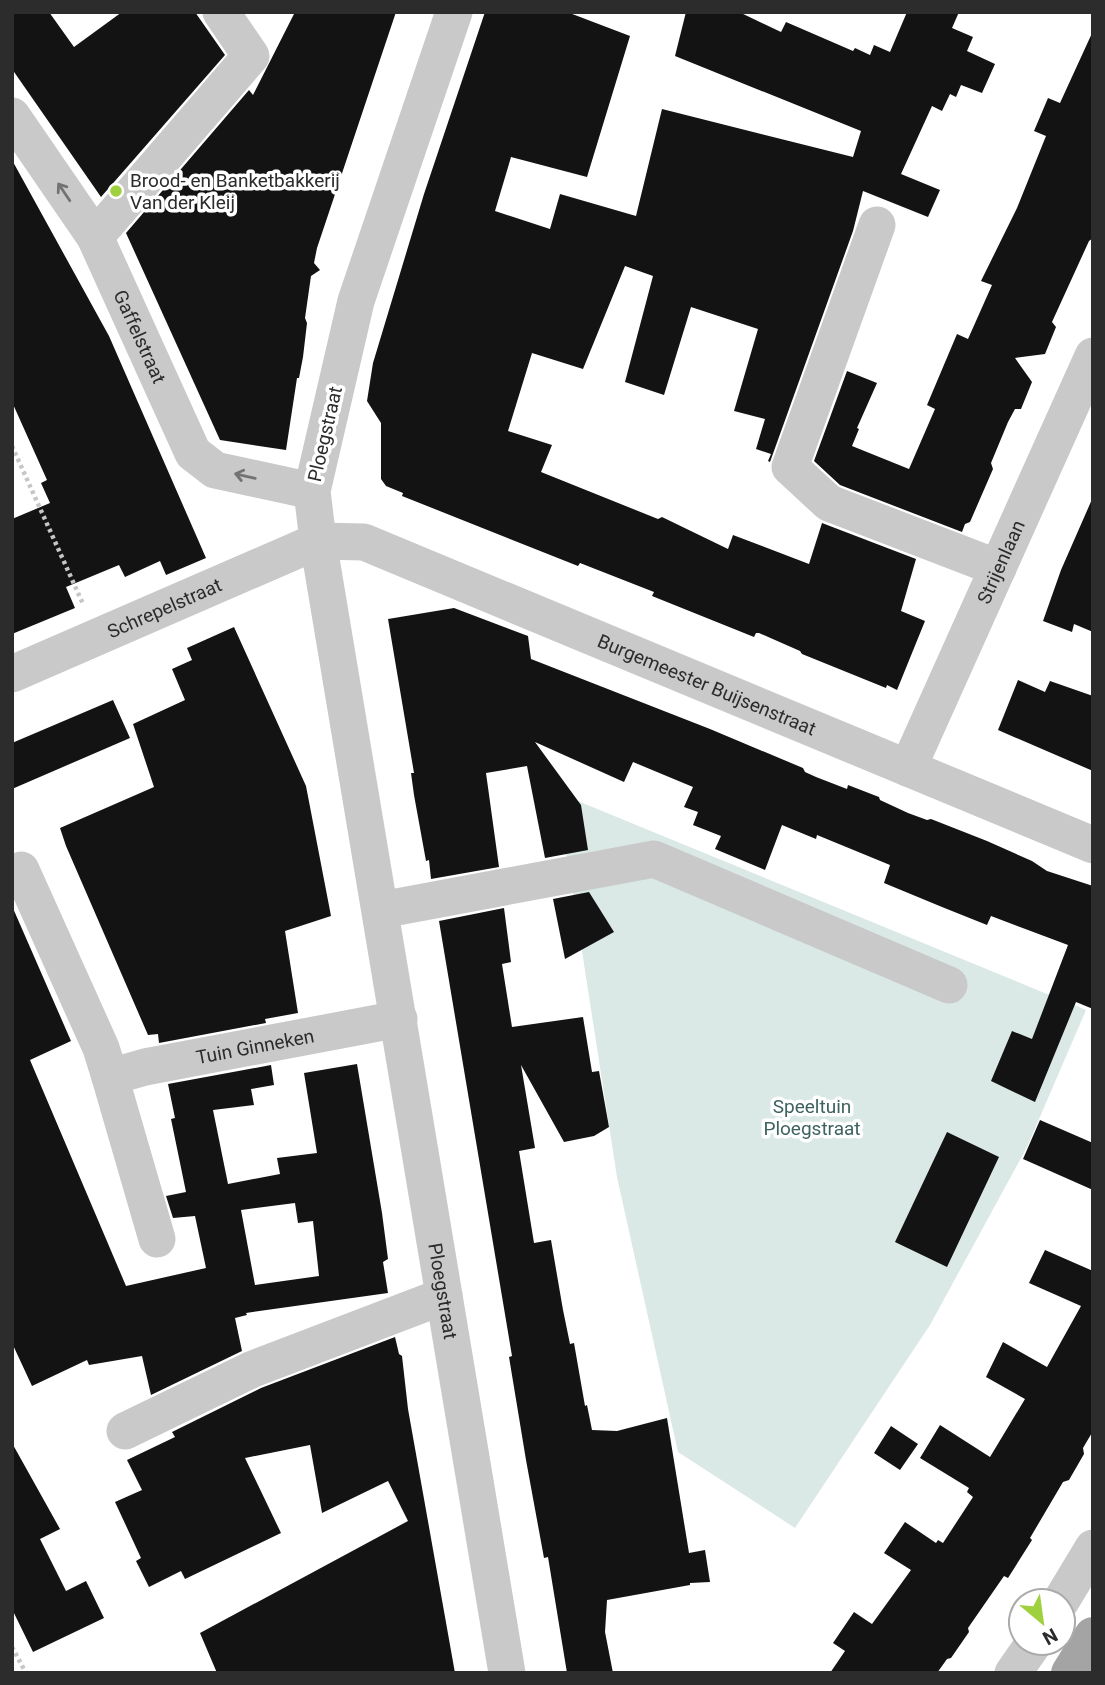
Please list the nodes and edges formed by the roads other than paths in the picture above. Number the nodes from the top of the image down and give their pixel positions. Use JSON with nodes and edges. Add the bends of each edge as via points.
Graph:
{"nodes":[{"id":1,"x":221,"y":12,"type":"edge"},
{"id":2,"x":454,"y":12,"type":"edge"},
{"id":3,"x":12,"y":116,"type":"edge"},
{"id":4,"x":877,"y":225,"type":"dead end"},
{"id":5,"x":95,"y":237,"type":"junction"},
{"id":6,"x":1093,"y":356,"type":"edge"},
{"id":7,"x":312,"y":491,"type":"junction"},
{"id":8,"x":318,"y":541,"type":"junction"},
{"id":9,"x":998,"y":568,"type":"junction"},
{"id":10,"x":12,"y":674,"type":"edge"},
{"id":11,"x":908,"y":768,"type":"junction"},
{"id":12,"x":1093,"y":845,"type":"edge"},
{"id":13,"x":21,"y":870,"type":"dead end"},
{"id":14,"x":381,"y":910,"type":"junction"},
{"id":15,"x":949,"y":985,"type":"dead end"},
{"id":16,"x":399,"y":1019,"type":"junction"},
{"id":17,"x":110,"y":1077,"type":"junction"},
{"id":18,"x":157,"y":1239,"type":"dead end"},
{"id":19,"x":444,"y":1296,"type":"junction"},
{"id":20,"x":124,"y":1431,"type":"dead end"},
{"id":21,"x":1093,"y":1548,"type":"edge"},
{"id":22,"x":1069,"y":1587,"type":"edge"},
{"id":23,"x":1093,"y":1636,"type":"edge"},
{"id":24,"x":1024,"y":1657,"type":"edge"},
{"id":25,"x":508,"y":1673,"type":"edge"},
{"id":26,"x":1013,"y":1673,"type":"edge"},
{"id":27,"x":1070,"y":1673,"type":"edge"}],
"edges":[{"from":1,"to":5,"type":"street","via":[[251,56]]},
{"from":2,"to":7,"type":"street","name":"Ploegstraat","via":[[356,301]]},
{"from":5,"to":3,"type":"street","name":"Gaffelstraat","one_way":true},
{"from":4,"to":9,"type":"street","via":[[790,467],[830,503]]},
{"from":7,"to":5,"type":"street","name":"Gaffelstraat","one_way":true,"via":[[215,470],[193,453]]},
{"from":6,"to":9,"type":"street","name":"Strijenlaan"},
{"from":7,"to":8,"type":"street","name":"Ploegstraat"},
{"from":8,"to":10,"type":"street","name":"Schrepelstraat"},
{"from":8,"to":11,"type":"street","name":"Burgemeester Buijsenstraat","via":[[364,542]]},
{"from":8,"to":14,"type":"street","name":"Ploegstraat"},
{"from":9,"to":11,"type":"street","name":"Strijenlaan"},
{"from":11,"to":12,"type":"street","name":"Burgemeester Buijsenstraat"},
{"from":13,"to":17,"type":"street"},
{"from":14,"to":15,"type":"street","via":[[654,859]]},
{"from":14,"to":16,"type":"street","name":"Ploegstraat"},
{"from":16,"to":17,"type":"street","name":"Tuin Ginneken"},
{"from":16,"to":19,"type":"street","name":"Ploegstraat"},
{"from":17,"to":18,"type":"street"},
{"from":19,"to":20,"type":"street","via":[[253,1369]]},
{"from":19,"to":25,"type":"street","name":"Ploegstraat"},
{"from":21,"to":22,"type":"street"},
{"from":23,"to":27,"type":"main road"},
{"from":24,"to":26,"type":"street"}]}
